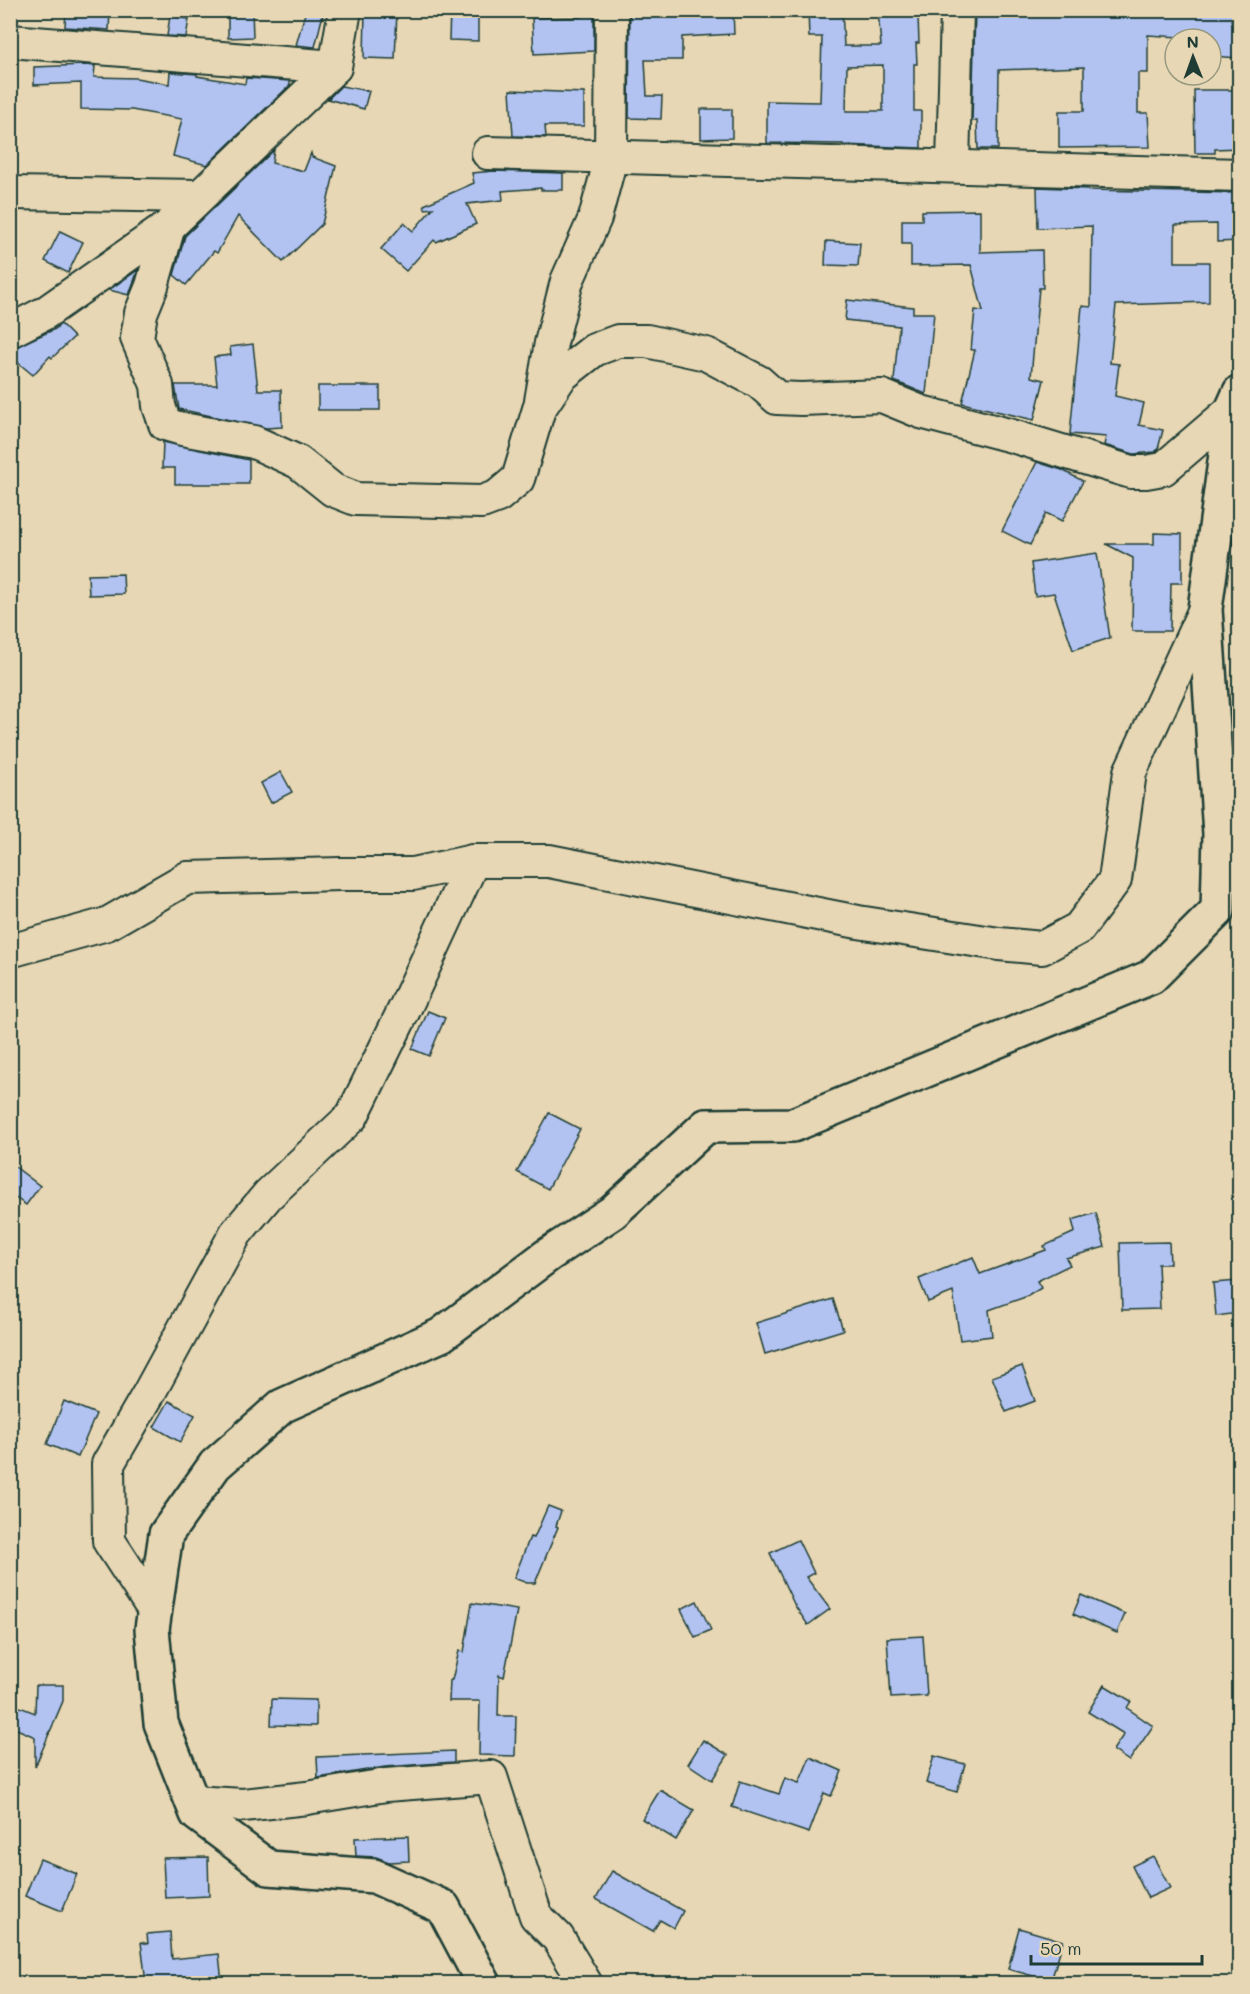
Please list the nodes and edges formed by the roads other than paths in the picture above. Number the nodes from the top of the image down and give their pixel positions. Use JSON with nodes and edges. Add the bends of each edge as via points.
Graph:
{"nodes":[{"id":1,"x":345,"y":10,"type":"edge"},
{"id":2,"x":612,"y":10,"type":"edge"},
{"id":3,"x":957,"y":10,"type":"edge"},
{"id":4,"x":10,"y":41,"type":"edge"},
{"id":5,"x":335,"y":67,"type":"junction"},
{"id":6,"x":488,"y":153,"type":"dead end"},
{"id":7,"x":611,"y":158,"type":"junction"},
{"id":8,"x":952,"y":165,"type":"junction"},
{"id":9,"x":1239,"y":175,"type":"edge"},
{"id":10,"x":10,"y":193,"type":"edge"},
{"id":11,"x":199,"y":196,"type":"junction"},
{"id":12,"x":169,"y":226,"type":"junction"},
{"id":13,"x":10,"y":331,"type":"edge"},
{"id":14,"x":1236,"y":401,"type":"edge"},
{"id":15,"x":539,"y":409,"type":"junction"},
{"id":16,"x":1226,"y":453,"type":"junction"},
{"id":17,"x":1239,"y":490,"type":"edge"},
{"id":18,"x":1205,"y":609,"type":"junction"},
{"id":19,"x":473,"y":861,"type":"junction"},
{"id":20,"x":10,"y":951,"type":"edge"},
{"id":21,"x":154,"y":1610,"type":"junction"},
{"id":22,"x":192,"y":1802,"type":"junction"},
{"id":23,"x":484,"y":1983,"type":"edge"},
{"id":24,"x":586,"y":1983,"type":"edge"}],
"edges":[{"from":1,"to":5,"type":"street"},
{"from":2,"to":7,"type":"street"},
{"from":3,"to":8,"type":"street"},
{"from":4,"to":5,"type":"street"},
{"from":5,"to":11,"type":"street"},
{"from":6,"to":7,"type":"street"},
{"from":7,"to":8,"type":"street"},
{"from":7,"to":15,"type":"street","via":[[595,219],[567,281]]},
{"from":8,"to":9,"type":"street"},
{"from":10,"to":11,"type":"street"},
{"from":11,"to":12,"type":"street"},
{"from":12,"to":13,"type":"street","via":[[45,313]]},
{"from":12,"to":15,"type":"street","via":[[141,313],[137,338],[157,385],[165,424],[254,442],[298,462],[333,490],[356,499],[482,502],[498,496],[518,479]]},
{"from":14,"to":15,"type":"street","via":[[1163,469],[1146,472],[1131,472],[921,412],[882,396],[777,398],[759,382],[706,354],[647,341],[618,341],[594,350],[561,376]]},
{"from":14,"to":16,"type":"main road"},
{"from":16,"to":17,"type":"street"},
{"from":16,"to":18,"type":"main road"},
{"from":18,"to":19,"type":"street","via":[[1130,772],[1115,880],[1079,928],[1042,948],[858,922],[549,861]]},
{"from":18,"to":21,"type":"main road","via":[[1220,834],[1218,910],[1151,977],[793,1125],[706,1126],[613,1212],[441,1335],[282,1406],[215,1465],[166,1534]]},
{"from":19,"to":20,"type":"street","via":[[413,874],[187,878],[107,924]]},
{"from":19,"to":21,"type":"street","via":[[352,1116],[268,1195],[236,1233],[108,1464],[109,1541]]},
{"from":21,"to":22,"type":"main road","via":[[152,1629],[161,1723]]},
{"from":22,"to":23,"type":"main road","via":[[197,1814],[269,1868],[374,1876],[443,1906]]},
{"from":22,"to":24,"type":"street","via":[[243,1804],[386,1785],[491,1777],[536,1916],[558,1938]]}]}
